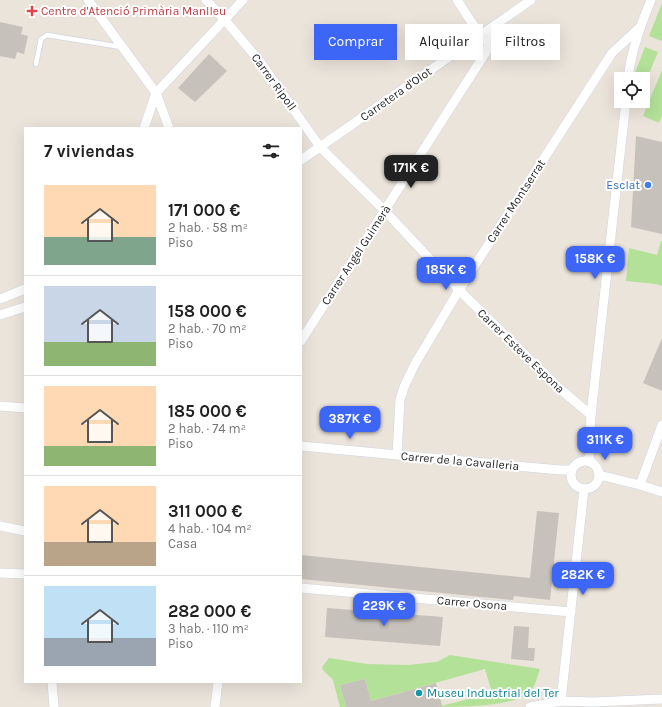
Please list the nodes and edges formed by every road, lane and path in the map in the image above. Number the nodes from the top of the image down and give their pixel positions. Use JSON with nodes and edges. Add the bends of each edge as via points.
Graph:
{"nodes":[{"id":1,"x":88,"y":0,"type":"edge"},
{"id":2,"x":206,"y":0,"type":"edge"},
{"id":3,"x":243,"y":0,"type":"edge"},
{"id":4,"x":457,"y":0,"type":"edge"},
{"id":5,"x":530,"y":0,"type":"edge"},
{"id":6,"x":651,"y":0,"type":"edge"},
{"id":7,"x":224,"y":20,"type":"junction"},
{"id":8,"x":473,"y":24,"type":"edge"},
{"id":9,"x":496,"y":24,"type":"edge"},
{"id":10,"x":639,"y":28,"type":"junction"},
{"id":11,"x":491,"y":37,"type":"edge"},
{"id":12,"x":483,"y":44,"type":"edge"},
{"id":13,"x":122,"y":47,"type":"junction"},
{"id":14,"x":486,"y":52,"type":"junction"},
{"id":15,"x":444,"y":60,"type":"edge"},
{"id":16,"x":36,"y":64,"type":"dead end"},
{"id":17,"x":629,"y":72,"type":"edge"},
{"id":18,"x":156,"y":92,"type":"junction"},
{"id":19,"x":625,"y":108,"type":"edge"},
{"id":20,"x":144,"y":127,"type":"edge"},
{"id":21,"x":170,"y":127,"type":"edge"},
{"id":22,"x":320,"y":147,"type":"junction"},
{"id":23,"x":302,"y":159,"type":"edge"},
{"id":24,"x":384,"y":210,"type":"junction"},
{"id":25,"x":24,"y":289,"type":"edge"},
{"id":26,"x":459,"y":290,"type":"junction"},
{"id":27,"x":0,"y":299,"type":"edge"},
{"id":28,"x":24,"y":306,"type":"edge"},
{"id":29,"x":0,"y":314,"type":"edge"},
{"id":30,"x":302,"y":339,"type":"edge"},
{"id":31,"x":0,"y":406,"type":"edge"},
{"id":32,"x":24,"y":408,"type":"edge"},
{"id":33,"x":591,"y":415,"type":"junction"},
{"id":34,"x":662,"y":426,"type":"edge"},
{"id":35,"x":302,"y":446,"type":"edge"},
{"id":36,"x":397,"y":455,"type":"junction"},
{"id":37,"x":589,"y":461,"type":"junction"},
{"id":38,"x":571,"y":470,"type":"junction"},
{"id":39,"x":599,"y":475,"type":"junction"},
{"id":40,"x":640,"y":485,"type":"junction"},
{"id":41,"x":584,"y":489,"type":"junction"},
{"id":42,"x":662,"y":492,"type":"edge"},
{"id":43,"x":0,"y":526,"type":"edge"},
{"id":44,"x":24,"y":531,"type":"edge"},
{"id":45,"x":0,"y":573,"type":"edge"},
{"id":46,"x":24,"y":574,"type":"edge"},
{"id":47,"x":302,"y":588,"type":"edge"},
{"id":48,"x":571,"y":612,"type":"junction"},
{"id":49,"x":52,"y":683,"type":"edge"},
{"id":50,"x":218,"y":683,"type":"edge"},
{"id":51,"x":662,"y":699,"type":"edge"},
{"id":52,"x":561,"y":701,"type":"junction"},
{"id":53,"x":54,"y":707,"type":"edge"},
{"id":54,"x":215,"y":707,"type":"edge"},
{"id":55,"x":530,"y":707,"type":"edge"}],
"edges":[{"from":1,"to":13,"type":"street"},
{"from":2,"to":7,"type":"street","name":"Carrer Ripoll"},
{"from":3,"to":7,"type":"street"},
{"from":4,"to":8,"type":"street"},
{"from":5,"to":9,"type":"street","name":"Carretera d'Olot"},
{"from":6,"to":10,"type":"street"},
{"from":7,"to":18,"type":"street"},
{"from":7,"to":22,"type":"street","name":"Carrer Ripoll","via":[[261,63]]},
{"from":10,"to":17,"type":"street"},
{"from":10,"to":26,"type":"street","name":"Carrer Montserrat","via":[[612,53]]},
{"from":11,"to":14,"type":"street","name":"Carrer Angel Guimerà"},
{"from":12,"to":14,"type":"street"},
{"from":13,"to":16,"type":"lane","via":[[47,35],[40,39]]},
{"from":13,"to":18,"type":"street"},
{"from":14,"to":24,"type":"street","name":"Carrer Angel Guimerà"},
{"from":15,"to":22,"type":"street","name":"Carretera d'Olot"},
{"from":18,"to":20,"type":"street"},
{"from":18,"to":21,"type":"street"},
{"from":19,"to":33,"type":"street"},
{"from":22,"to":23,"type":"street","name":"Carretera d'Olot"},
{"from":22,"to":24,"type":"street","name":"Carrer Esteve Espona"},
{"from":24,"to":26,"type":"street","name":"Carrer Esteve Espona"},
{"from":24,"to":30,"type":"street","name":"Carrer Angel Guimerà"},
{"from":25,"to":27,"type":"street"},
{"from":26,"to":33,"type":"street","name":"Carrer Esteve Espona","via":[[560,389]]},
{"from":26,"to":36,"type":"street","name":"Carrer Montserrat","via":[[404,387],[400,400]]},
{"from":28,"to":29,"type":"street"},
{"from":31,"to":32,"type":"street"},
{"from":33,"to":37,"type":"street"},
{"from":34,"to":40,"type":"street"},
{"from":35,"to":36,"type":"street","name":"Carrer de la Cavalleria"},
{"from":36,"to":38,"type":"street","name":"Carrer de la Cavalleria"},
{"from":37,"to":38,"type":"street","via":[[580,461]]},
{"from":37,"to":39,"type":"street","via":[[598,468]]},
{"from":38,"to":41,"type":"street","via":[[573,483]]},
{"from":39,"to":40,"type":"street"},
{"from":39,"to":41,"type":"street","via":[[593,487]]},
{"from":40,"to":42,"type":"street"},
{"from":41,"to":48,"type":"street"},
{"from":43,"to":44,"type":"street"},
{"from":45,"to":46,"type":"street"},
{"from":47,"to":48,"type":"street","name":"Carrer Osona"},
{"from":48,"to":52,"type":"street"},
{"from":49,"to":53,"type":"street"},
{"from":50,"to":54,"type":"street"},
{"from":51,"to":52,"type":"street"},
{"from":52,"to":55,"type":"street"}]}
